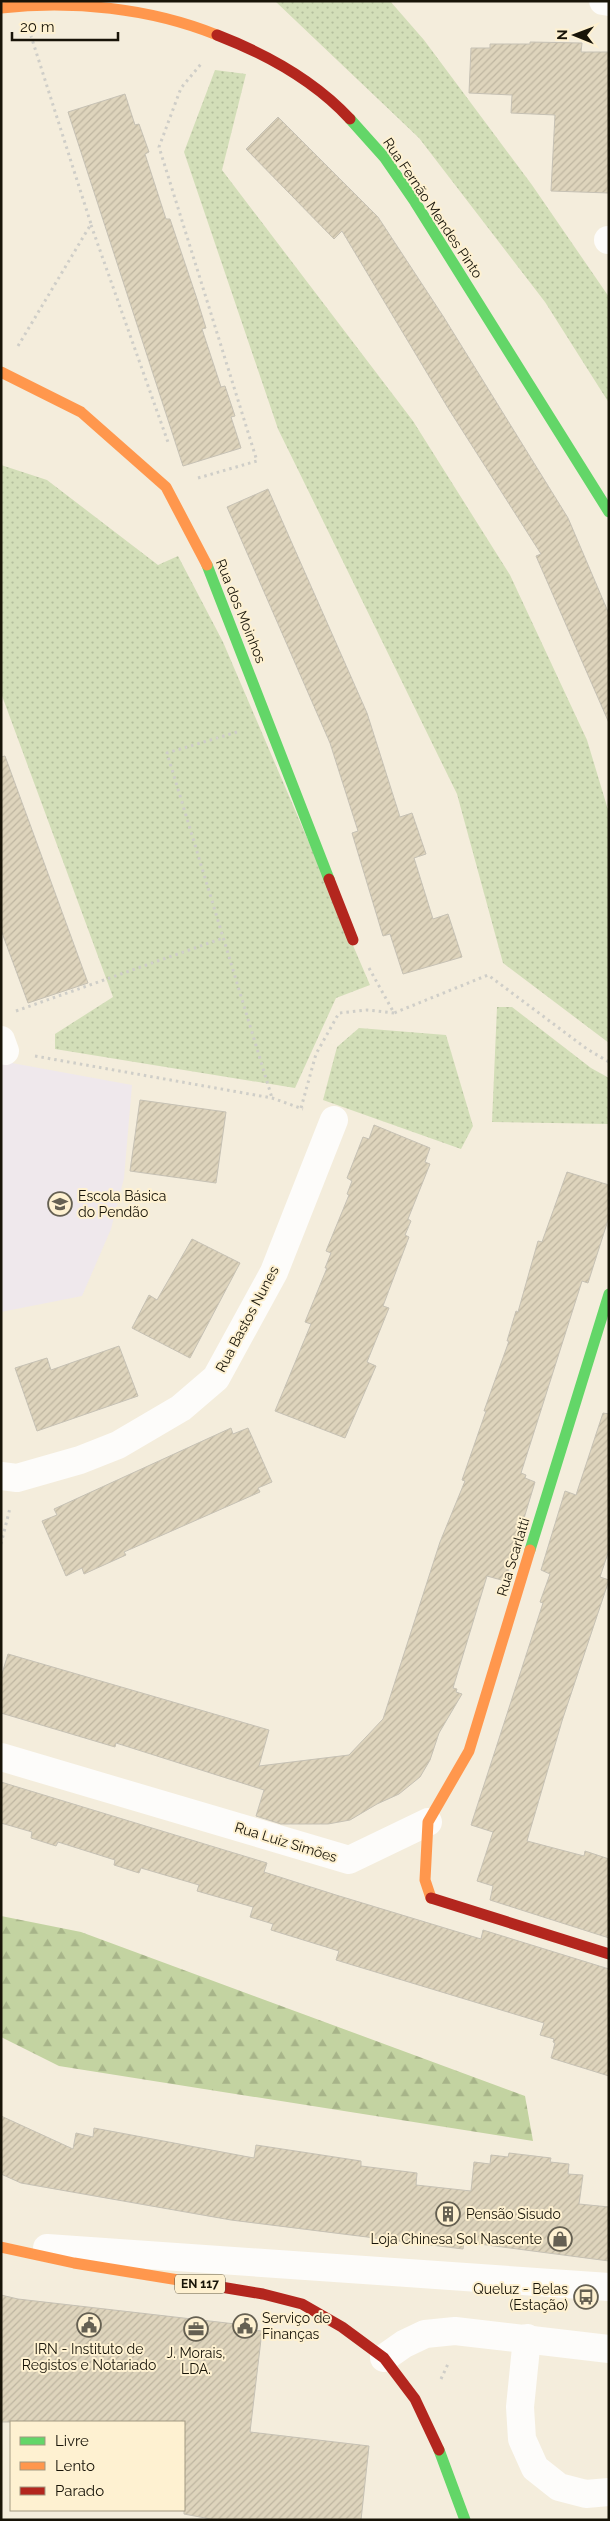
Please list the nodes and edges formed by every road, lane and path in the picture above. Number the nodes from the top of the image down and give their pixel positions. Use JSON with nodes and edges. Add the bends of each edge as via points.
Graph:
{"nodes":[{"id":1,"x":603,"y":1,"type":"edge"},
{"id":2,"x":609,"y":2,"type":"edge"},
{"id":3,"x":117,"y":4,"type":"edge"},
{"id":4,"x":22,"y":5,"type":"junction"},
{"id":5,"x":1,"y":8,"type":"edge"},
{"id":6,"x":224,"y":36,"type":"junction"},
{"id":7,"x":91,"y":224,"type":"junction"},
{"id":8,"x":2,"y":372,"type":"edge"},
{"id":9,"x":169,"y":446,"type":"dead end"},
{"id":10,"x":166,"y":487,"type":"junction"},
{"id":11,"x":609,"y":512,"type":"edge"},
{"id":12,"x":268,"y":722,"type":"junction"},
{"id":13,"x":223,"y":938,"type":"junction"},
{"id":14,"x":353,"y":940,"type":"joint"},
{"id":15,"x":394,"y":1012,"type":"junction"},
{"id":16,"x":10,"y":1013,"type":"dead end"},
{"id":17,"x":2,"y":1047,"type":"edge"},
{"id":18,"x":609,"y":1062,"type":"edge"},
{"id":19,"x":301,"y":1108,"type":"dead end"},
{"id":20,"x":334,"y":1120,"type":"dead end"},
{"id":21,"x":609,"y":1294,"type":"edge"},
{"id":22,"x":1,"y":1476,"type":"edge"},
{"id":23,"x":1,"y":1757,"type":"edge"},
{"id":24,"x":428,"y":1822,"type":"junction"},
{"id":25,"x":609,"y":1954,"type":"edge"},
{"id":26,"x":1,"y":2246,"type":"edge"},
{"id":27,"x":609,"y":2287,"type":"edge"},
{"id":28,"x":527,"y":2338,"type":"junction"},
{"id":29,"x":609,"y":2349,"type":"edge"},
{"id":30,"x":384,"y":2358,"type":"junction"},
{"id":31,"x":609,"y":2492,"type":"edge"},
{"id":32,"x":465,"y":2520,"type":"edge"}],
"edges":[{"from":1,"to":2,"type":"street"},
{"from":3,"to":4,"type":"street","name":"Rua Fernão Mendes Pinto"},
{"from":3,"to":6,"type":"street","name":"Rua Fernão Mendes Pinto"},
{"from":4,"to":5,"type":"street","name":"Rua Fernão Mendes Pinto"},
{"from":4,"to":7,"type":"path"},
{"from":6,"to":10,"type":"path","via":[[180,88],[159,148],[258,461]]},
{"from":6,"to":11,"type":"street","name":"Rua Fernão Mendes Pinto","via":[[298,74],[348,116],[372,142]]},
{"from":7,"to":8,"type":"path"},
{"from":7,"to":9,"type":"path"},
{"from":8,"to":10,"type":"street","name":"Rua dos Moinhos","via":[[82,412]]},
{"from":10,"to":12,"type":"street","name":"Rua dos Moinhos","via":[[209,569]]},
{"from":12,"to":13,"type":"path","via":[[167,753]]},
{"from":12,"to":14,"type":"street","name":"Rua dos Moinhos"},
{"from":13,"to":16,"type":"path"},
{"from":13,"to":17,"type":"path","via":[[272,1098]]},
{"from":14,"to":15,"type":"path"},
{"from":15,"to":18,"type":"path","via":[[488,975]]},
{"from":15,"to":19,"type":"path","via":[[339,1013],[316,1054]]},
{"from":20,"to":22,"type":"street","name":"Rua Bastos Nunes","via":[[274,1272],[216,1378],[181,1408],[118,1445],[17,1478]]},
{"from":21,"to":24,"type":"street","name":"Rua Scarlatti","via":[[469,1752]]},
{"from":23,"to":24,"type":"street","name":"Rua Luiz Simões","via":[[349,1860]]},
{"from":24,"to":25,"type":"street","via":[[426,1880],[429,1897]]},
{"from":26,"to":27,"type":"street"},
{"from":26,"to":30,"type":"street","number":"EN 117","via":[[74,2263],[263,2294],[302,2304],[342,2327]]},
{"from":28,"to":29,"type":"street"},
{"from":28,"to":30,"type":"street","via":[[455,2331],[425,2334]]},
{"from":28,"to":31,"type":"street","via":[[520,2407],[522,2439],[534,2468],[560,2488],[586,2494]]},
{"from":30,"to":32,"type":"street","number":"EN 117","via":[[415,2399],[436,2442]]}]}
